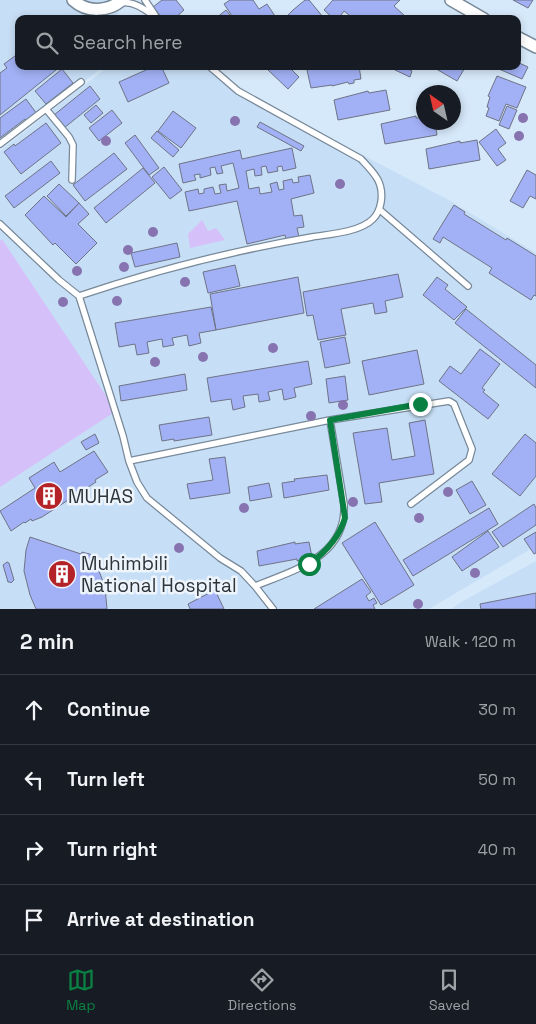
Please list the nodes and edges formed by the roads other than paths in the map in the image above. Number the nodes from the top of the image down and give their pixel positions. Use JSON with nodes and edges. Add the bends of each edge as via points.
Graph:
{"nodes":[{"id":1,"x":73,"y":0,"type":"edge"},
{"id":2,"x":122,"y":0,"type":"edge"},
{"id":3,"x":145,"y":0,"type":"edge"},
{"id":4,"x":451,"y":0,"type":"edge"},
{"id":5,"x":110,"y":8,"type":"junction"},
{"id":6,"x":153,"y":15,"type":"edge"},
{"id":7,"x":155,"y":15,"type":"edge"},
{"id":8,"x":477,"y":15,"type":"edge"},
{"id":9,"x":521,"y":39,"type":"edge"},
{"id":10,"x":536,"y":47,"type":"edge"},
{"id":11,"x":214,"y":70,"type":"edge"},
{"id":12,"x":81,"y":82,"type":"dead end"},
{"id":13,"x":46,"y":109,"type":"junction"},
{"id":14,"x":0,"y":144,"type":"edge"},
{"id":15,"x":72,"y":180,"type":"dead end"},
{"id":16,"x":380,"y":210,"type":"junction"},
{"id":17,"x":0,"y":224,"type":"edge"},
{"id":18,"x":468,"y":286,"type":"dead end"},
{"id":19,"x":79,"y":296,"type":"junction"},
{"id":20,"x":330,"y":420,"type":"junction"},
{"id":21,"x":128,"y":461,"type":"junction"},
{"id":22,"x":411,"y":504,"type":"dead end"},
{"id":23,"x":255,"y":586,"type":"junction"},
{"id":24,"x":273,"y":609,"type":"edge"}],
"edges":[{"from":1,"to":5,"type":"street","via":[[87,8]]},
{"from":2,"to":5,"type":"street"},
{"from":3,"to":7,"type":"lane"},
{"from":4,"to":8,"type":"street"},
{"from":5,"to":6,"type":"lane","via":[[125,2],[134,3]]},
{"from":9,"to":10,"type":"street"},
{"from":11,"to":16,"type":"lane","via":[[238,91],[361,160],[377,177],[382,191]]},
{"from":12,"to":13,"type":"lane"},
{"from":13,"to":14,"type":"lane"},
{"from":13,"to":15,"type":"lane","via":[[74,145]]},
{"from":16,"to":18,"type":"lane"},
{"from":16,"to":19,"type":"lane","via":[[373,220],[352,230],[251,248],[138,276]]},
{"from":17,"to":19,"type":"lane"},
{"from":19,"to":21,"type":"lane"},
{"from":20,"to":21,"type":"lane"},
{"from":20,"to":22,"type":"lane","via":[[420,404],[449,401],[454,404],[472,449],[469,460]]},
{"from":20,"to":23,"type":"lane","via":[[344,504],[342,530],[334,542],[309,564]]},
{"from":21,"to":23,"type":"lane","via":[[147,498],[220,558],[241,571]]},
{"from":23,"to":24,"type":"lane"}]}
